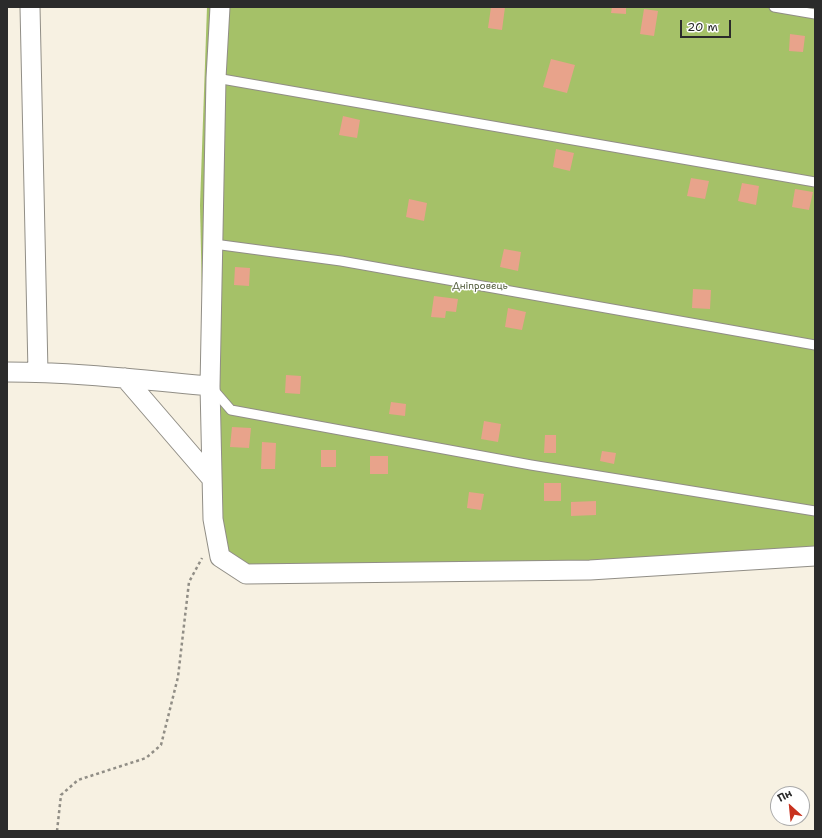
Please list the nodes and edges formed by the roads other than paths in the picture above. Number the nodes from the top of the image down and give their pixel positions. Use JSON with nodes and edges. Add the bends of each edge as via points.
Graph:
{"nodes":[{"id":1,"x":30,"y":7,"type":"edge"},
{"id":2,"x":220,"y":7,"type":"edge"},
{"id":3,"x":774,"y":7,"type":"edge"},
{"id":4,"x":815,"y":14,"type":"edge"},
{"id":5,"x":216,"y":78,"type":"junction"},
{"id":6,"x":815,"y":182,"type":"edge"},
{"id":7,"x":214,"y":244,"type":"junction"},
{"id":8,"x":815,"y":346,"type":"edge"},
{"id":9,"x":7,"y":372,"type":"edge"},
{"id":10,"x":38,"y":372,"type":"junction"},
{"id":11,"x":125,"y":378,"type":"junction"},
{"id":12,"x":210,"y":386,"type":"junction"},
{"id":13,"x":212,"y":479,"type":"junction"},
{"id":14,"x":815,"y":511,"type":"edge"},
{"id":15,"x":815,"y":556,"type":"edge"}],
"edges":[{"from":1,"to":10,"type":"street"},
{"from":2,"to":5,"type":"street"},
{"from":3,"to":4,"type":"lane"},
{"from":5,"to":6,"type":"lane"},
{"from":5,"to":7,"type":"street"},
{"from":7,"to":8,"type":"lane","via":[[341,261]]},
{"from":7,"to":12,"type":"street"},
{"from":9,"to":10,"type":"street"},
{"from":10,"to":11,"type":"street"},
{"from":11,"to":12,"type":"street"},
{"from":11,"to":13,"type":"street"},
{"from":12,"to":13,"type":"street"},
{"from":12,"to":14,"type":"lane","via":[[231,410],[531,465]]},
{"from":13,"to":15,"type":"street","via":[[213,519],[220,557],[246,574],[590,570]]}]}
